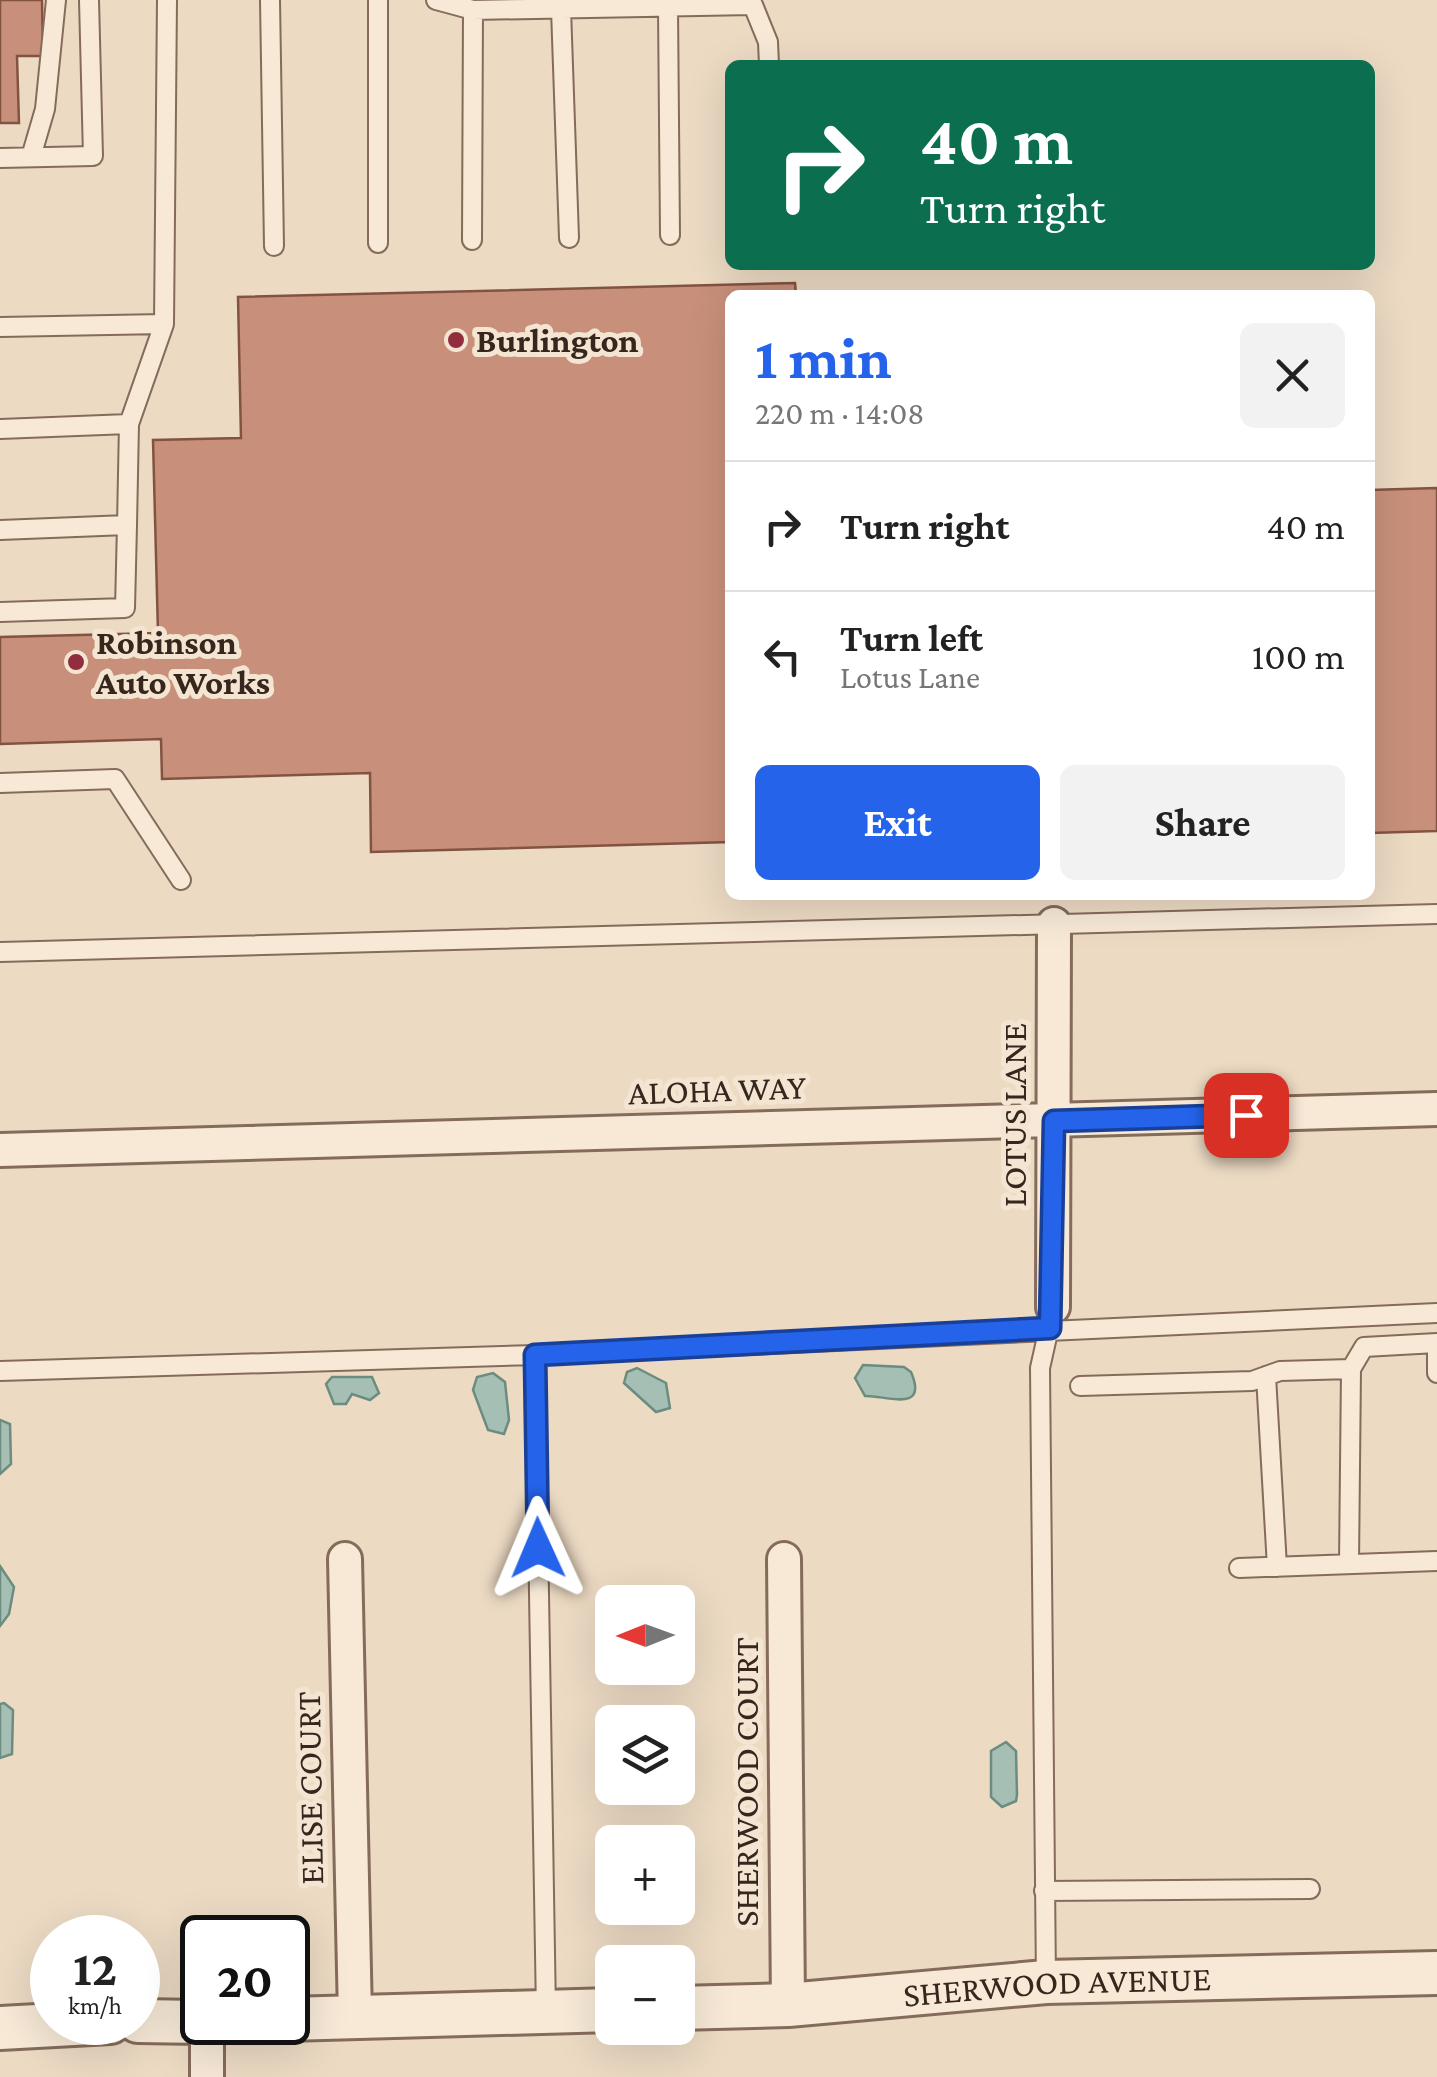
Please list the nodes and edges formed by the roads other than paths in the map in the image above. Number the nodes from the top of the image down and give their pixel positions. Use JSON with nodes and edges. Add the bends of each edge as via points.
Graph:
{"nodes":[{"id":1,"x":56,"y":0,"type":"edge"},
{"id":2,"x":88,"y":0,"type":"edge"},
{"id":3,"x":168,"y":0,"type":"edge"},
{"id":4,"x":270,"y":0,"type":"edge"},
{"id":5,"x":378,"y":0,"type":"edge"},
{"id":6,"x":436,"y":0,"type":"edge"},
{"id":7,"x":668,"y":8,"type":"junction"},
{"id":8,"x":562,"y":9,"type":"junction"},
{"id":9,"x":472,"y":10,"type":"junction"},
{"id":10,"x":769,"y":60,"type":"edge"},
{"id":11,"x":31,"y":157,"type":"junction"},
{"id":12,"x":0,"y":158,"type":"edge"},
{"id":13,"x":670,"y":235,"type":"dead end"},
{"id":14,"x":569,"y":238,"type":"dead end"},
{"id":15,"x":472,"y":240,"type":"dead end"},
{"id":16,"x":378,"y":243,"type":"dead end"},
{"id":17,"x":274,"y":246,"type":"dead end"},
{"id":18,"x":164,"y":324,"type":"junction"},
{"id":19,"x":0,"y":327,"type":"edge"},
{"id":20,"x":130,"y":424,"type":"junction"},
{"id":21,"x":0,"y":430,"type":"edge"},
{"id":22,"x":127,"y":525,"type":"junction"},
{"id":23,"x":0,"y":530,"type":"edge"},
{"id":24,"x":0,"y":612,"type":"edge"},
{"id":25,"x":0,"y":782,"type":"edge"},
{"id":26,"x":180,"y":880,"type":"dead end"},
{"id":27,"x":1437,"y":914,"type":"edge"},
{"id":28,"x":1054,"y":924,"type":"junction"},
{"id":29,"x":0,"y":952,"type":"edge"},
{"id":30,"x":1437,"y":1109,"type":"edge"},
{"id":31,"x":1054,"y":1121,"type":"junction"},
{"id":32,"x":0,"y":1150,"type":"edge"},
{"id":33,"x":1437,"y":1313,"type":"edge"},
{"id":34,"x":1051,"y":1317,"type":"junction"},
{"id":35,"x":535,"y":1355,"type":"junction"},
{"id":36,"x":1351,"y":1369,"type":"junction"},
{"id":37,"x":0,"y":1371,"type":"edge"},
{"id":38,"x":1437,"y":1372,"type":"edge"},
{"id":39,"x":1266,"y":1376,"type":"junction"},
{"id":40,"x":1080,"y":1386,"type":"dead end"},
{"id":41,"x":346,"y":1559,"type":"dead end"},
{"id":42,"x":784,"y":1559,"type":"dead end"},
{"id":43,"x":1437,"y":1561,"type":"edge"},
{"id":44,"x":1349,"y":1564,"type":"junction"},
{"id":45,"x":1277,"y":1567,"type":"junction"},
{"id":46,"x":1239,"y":1568,"type":"dead end"},
{"id":47,"x":1310,"y":1889,"type":"dead end"},
{"id":48,"x":1044,"y":1891,"type":"junction"},
{"id":49,"x":1437,"y":1973,"type":"edge"},
{"id":50,"x":1046,"y":1982,"type":"junction"},
{"id":51,"x":788,"y":2005,"type":"junction"},
{"id":52,"x":695,"y":2008,"type":"edge"},
{"id":53,"x":595,"y":2011,"type":"edge"},
{"id":54,"x":546,"y":2012,"type":"junction"},
{"id":55,"x":355,"y":2016,"type":"junction"},
{"id":56,"x":310,"y":2018,"type":"edge"},
{"id":57,"x":30,"y":2026,"type":"edge"},
{"id":58,"x":0,"y":2028,"type":"edge"},
{"id":59,"x":205,"y":2045,"type":"edge"},
{"id":60,"x":207,"y":2077,"type":"edge"}],
"edges":[{"from":1,"to":11,"type":"lane","via":[[45,109]]},
{"from":2,"to":11,"type":"lane","via":[[93,156]]},
{"from":3,"to":18,"type":"lane"},
{"from":4,"to":17,"type":"lane"},
{"from":5,"to":16,"type":"lane"},
{"from":6,"to":9,"type":"lane"},
{"from":7,"to":8,"type":"lane"},
{"from":7,"to":10,"type":"lane","via":[[753,4]]},
{"from":7,"to":13,"type":"lane"},
{"from":8,"to":9,"type":"lane"},
{"from":8,"to":14,"type":"lane"},
{"from":9,"to":15,"type":"lane"},
{"from":11,"to":12,"type":"lane"},
{"from":18,"to":19,"type":"lane"},
{"from":18,"to":20,"type":"lane"},
{"from":20,"to":21,"type":"lane"},
{"from":20,"to":22,"type":"lane"},
{"from":22,"to":23,"type":"lane"},
{"from":22,"to":24,"type":"lane","via":[[126,608]]},
{"from":25,"to":26,"type":"lane","via":[[114,779]]},
{"from":27,"to":28,"type":"lane"},
{"from":28,"to":29,"type":"lane"},
{"from":28,"to":31,"type":"street","name":"LOTUS LANE"},
{"from":30,"to":31,"type":"street","name":"ALOHA WAY"},
{"from":31,"to":32,"type":"street","name":"ALOHA WAY"},
{"from":31,"to":34,"type":"street","name":"LOTUS LANE"},
{"from":33,"to":34,"type":"lane"},
{"from":34,"to":35,"type":"lane"},
{"from":34,"to":48,"type":"lane","via":[[1040,1368]]},
{"from":35,"to":37,"type":"lane"},
{"from":35,"to":54,"type":"lane"},
{"from":36,"to":38,"type":"lane","via":[[1364,1347],[1437,1343]]},
{"from":36,"to":39,"type":"lane"},
{"from":36,"to":44,"type":"lane"},
{"from":39,"to":40,"type":"lane"},
{"from":39,"to":45,"type":"lane"},
{"from":41,"to":55,"type":"street","name":"ELISE COURT"},
{"from":42,"to":51,"type":"street","name":"SHERWOOD COURT"},
{"from":43,"to":44,"type":"lane"},
{"from":44,"to":45,"type":"lane"},
{"from":45,"to":46,"type":"lane"},
{"from":47,"to":48,"type":"lane"},
{"from":48,"to":50,"type":"lane"},
{"from":49,"to":50,"type":"street","name":"SHERWOOD AVENUE"},
{"from":50,"to":51,"type":"street","name":"SHERWOOD AVENUE"},
{"from":51,"to":52,"type":"street","name":"SHERWOOD AVENUE"},
{"from":53,"to":54,"type":"street"},
{"from":54,"to":55,"type":"street"},
{"from":55,"to":56,"type":"street"},
{"from":57,"to":58,"type":"street"},
{"from":59,"to":60,"type":"street"}]}
